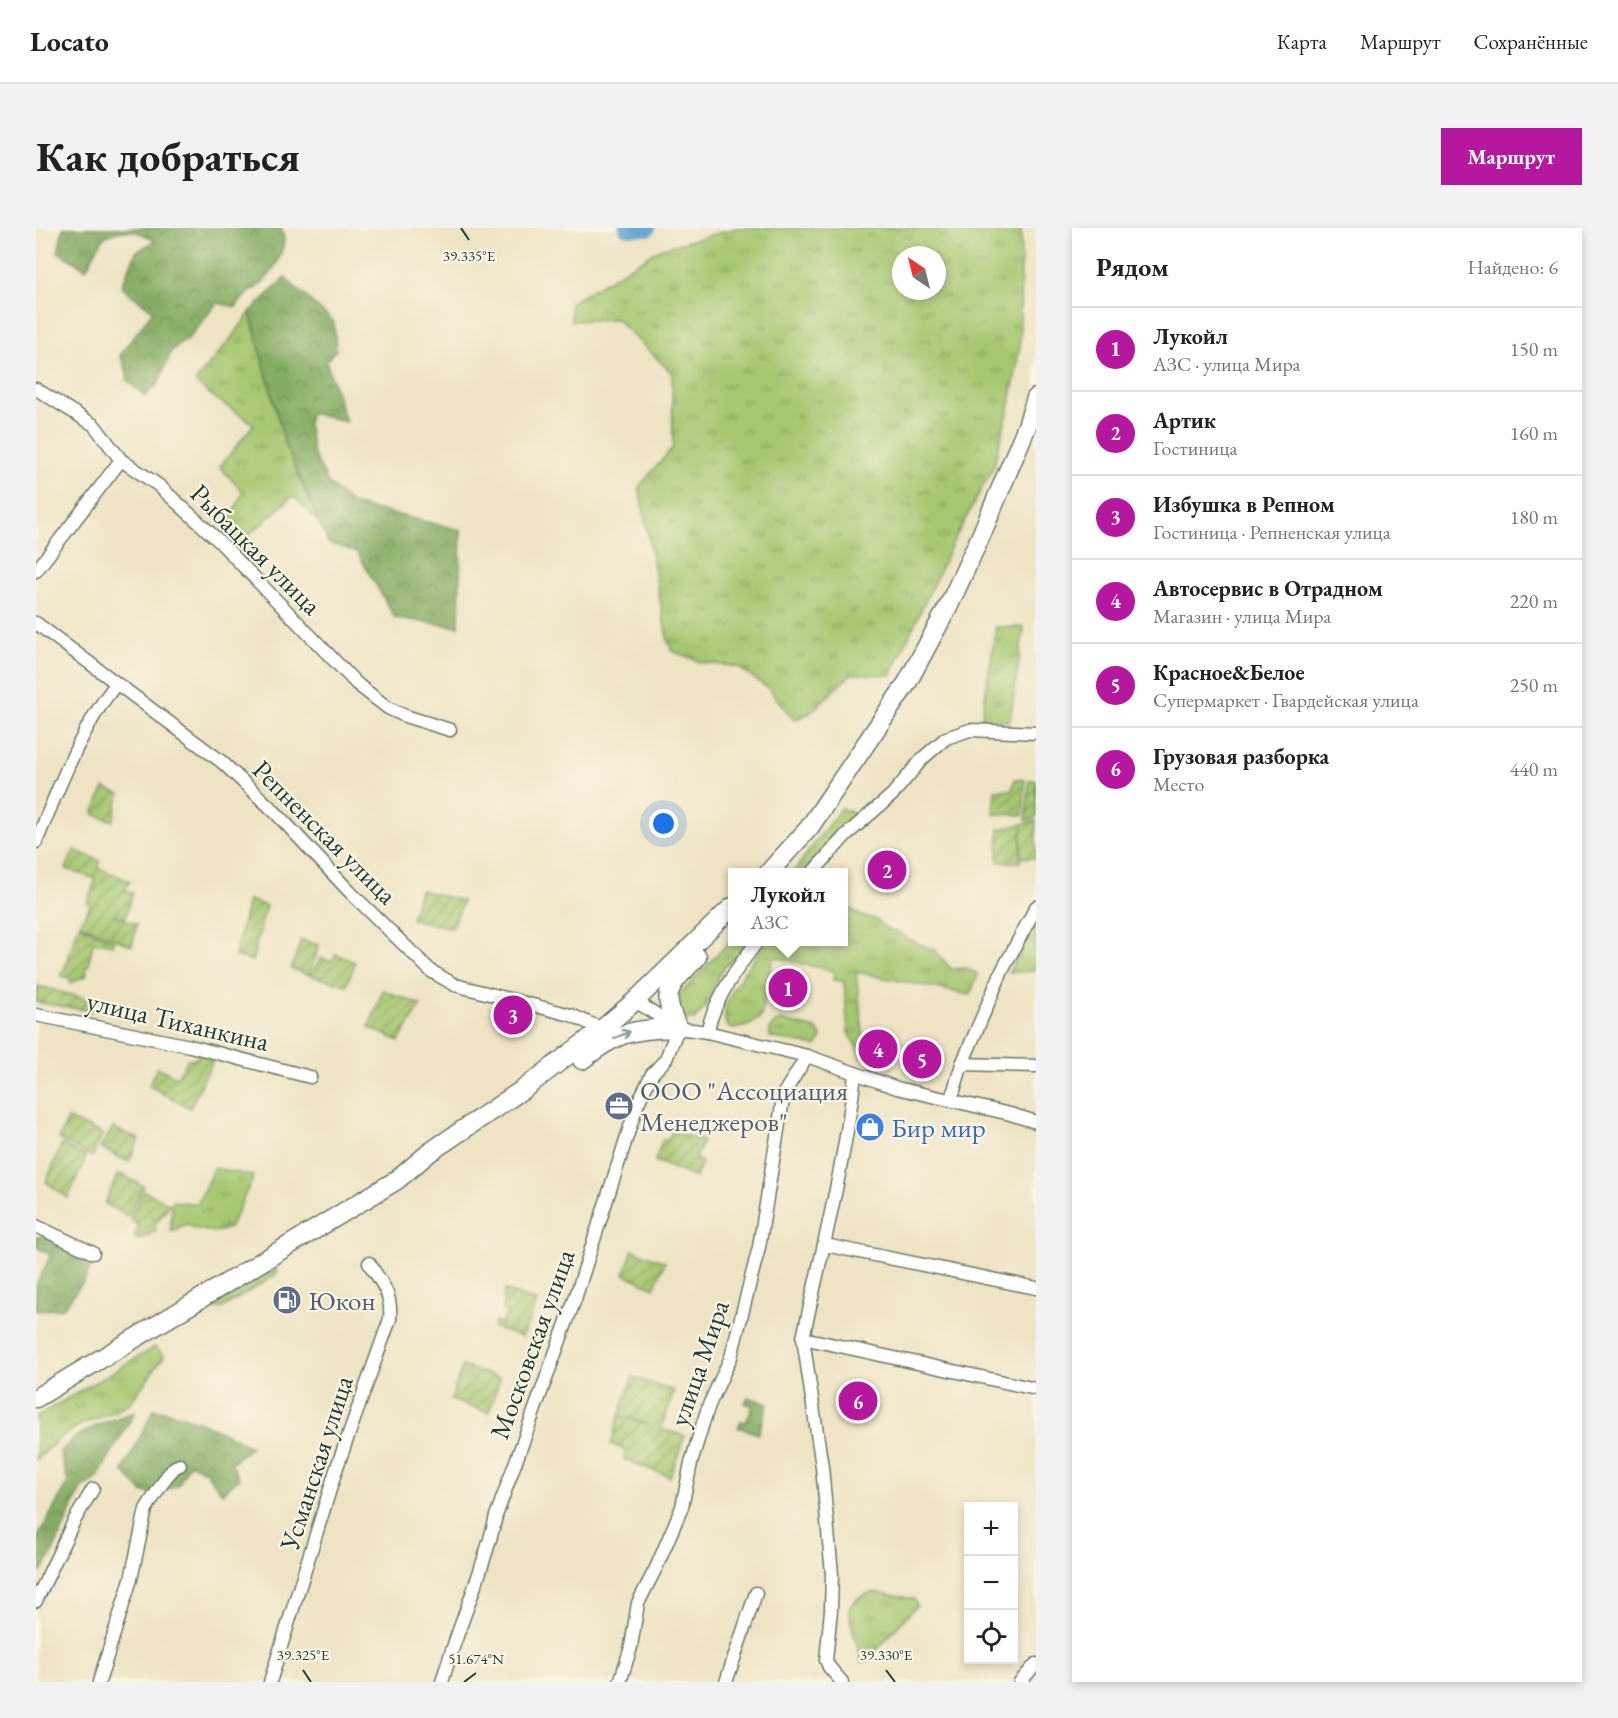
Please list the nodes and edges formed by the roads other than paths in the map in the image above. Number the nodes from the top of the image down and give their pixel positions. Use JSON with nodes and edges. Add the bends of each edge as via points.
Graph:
{"nodes":[{"id":1,"x":36,"y":389,"type":"edge"},
{"id":2,"x":1036,"y":398,"type":"edge"},
{"id":3,"x":121,"y":460,"type":"junction"},
{"id":4,"x":36,"y":571,"type":"edge"},
{"id":5,"x":36,"y":622,"type":"edge"},
{"id":6,"x":116,"y":684,"type":"junction"},
{"id":7,"x":450,"y":730,"type":"dead end"},
{"id":8,"x":1036,"y":733,"type":"edge"},
{"id":9,"x":36,"y":842,"type":"edge"},
{"id":10,"x":773,"y":868,"type":"edge"},
{"id":11,"x":817,"y":868,"type":"edge"},
{"id":12,"x":1036,"y":907,"type":"edge"},
{"id":13,"x":728,"y":911,"type":"edge"},
{"id":14,"x":728,"y":922,"type":"edge"},
{"id":15,"x":754,"y":946,"type":"edge"},
{"id":16,"x":634,"y":1001,"type":"junction"},
{"id":17,"x":36,"y":1015,"type":"edge"},
{"id":18,"x":678,"y":1028,"type":"junction"},
{"id":19,"x":602,"y":1029,"type":"junction"},
{"id":20,"x":707,"y":1032,"type":"junction"},
{"id":21,"x":807,"y":1056,"type":"junction"},
{"id":22,"x":962,"y":1064,"type":"junction"},
{"id":23,"x":1036,"y":1066,"type":"edge"},
{"id":24,"x":855,"y":1074,"type":"junction"},
{"id":25,"x":310,"y":1077,"type":"dead end"},
{"id":26,"x":951,"y":1100,"type":"junction"},
{"id":27,"x":1036,"y":1122,"type":"edge"},
{"id":28,"x":397,"y":1180,"type":"junction"},
{"id":29,"x":36,"y":1226,"type":"edge"},
{"id":30,"x":825,"y":1245,"type":"junction"},
{"id":31,"x":93,"y":1253,"type":"dead end"},
{"id":32,"x":369,"y":1263,"type":"dead end"},
{"id":33,"x":1036,"y":1288,"type":"edge"},
{"id":34,"x":803,"y":1338,"type":"junction"},
{"id":35,"x":1036,"y":1389,"type":"edge"},
{"id":36,"x":36,"y":1398,"type":"edge"},
{"id":37,"x":180,"y":1465,"type":"dead end"},
{"id":38,"x":93,"y":1489,"type":"dead end"},
{"id":39,"x":756,"y":1593,"type":"dead end"},
{"id":40,"x":36,"y":1601,"type":"edge"},
{"id":41,"x":1036,"y":1664,"type":"edge"},
{"id":42,"x":99,"y":1682,"type":"edge"},
{"id":43,"x":270,"y":1682,"type":"edge"},
{"id":44,"x":442,"y":1682,"type":"edge"},
{"id":45,"x":620,"y":1682,"type":"edge"},
{"id":46,"x":726,"y":1682,"type":"edge"},
{"id":47,"x":842,"y":1682,"type":"edge"},
{"id":48,"x":1020,"y":1682,"type":"edge"}],
"edges":[{"from":1,"to":3,"type":"street","name":"Рыбацкая улица","via":[[94,425]]},
{"from":2,"to":10,"type":"highway","via":[[982,533],[907,683],[809,828]]},
{"from":3,"to":4,"type":"street"},
{"from":3,"to":7,"type":"street","name":"Рыбацкая улица","via":[[158,485],[219,541],[357,684],[388,708]]},
{"from":5,"to":6,"type":"street","name":"Репненская улица"},
{"from":6,"to":9,"type":"street","via":[[76,750]]},
{"from":6,"to":19,"type":"street","name":"Репненская улица","via":[[222,762],[431,971],[461,987],[571,1016]]},
{"from":8,"to":11,"type":"street","via":[[970,730],[946,738]]},
{"from":12,"to":22,"type":"street","via":[[1002,971]]},
{"from":13,"to":16,"type":"highway"},
{"from":14,"to":18,"type":"highway","via":[[671,989],[667,1002]]},
{"from":15,"to":20,"type":"street","via":[[725,989]]},
{"from":16,"to":18,"type":"street"},
{"from":16,"to":19,"type":"highway"},
{"from":17,"to":25,"type":"street","name":"улица Тиханкина","via":[[190,1046]]},
{"from":18,"to":20,"type":"street"},
{"from":28,"to":18,"type":"highway","one_way":true,"via":[[420,1172],[466,1144],[620,1035],[633,1030]]},
{"from":18,"to":44,"type":"street","name":"Московская улица","via":[[666,1059],[652,1074],[637,1105],[575,1299],[496,1516],[489,1548]]},
{"from":19,"to":28,"type":"highway"},
{"from":20,"to":21,"type":"street"},
{"from":21,"to":24,"type":"street"},
{"from":21,"to":45,"type":"street","name":"улица Мира","via":[[784,1093],[759,1247],[731,1357],[703,1423],[682,1507],[638,1603]]},
{"from":22,"to":23,"type":"street"},
{"from":22,"to":26,"type":"street"},
{"from":24,"to":26,"type":"street"},
{"from":24,"to":30,"type":"street"},
{"from":26,"to":27,"type":"street"},
{"from":28,"to":36,"type":"highway"},
{"from":29,"to":31,"type":"street"},
{"from":30,"to":33,"type":"street"},
{"from":30,"to":34,"type":"street"},
{"from":32,"to":43,"type":"street","name":"Усманская улица","via":[[391,1303],[390,1319],[340,1457]]},
{"from":34,"to":35,"type":"street"},
{"from":34,"to":47,"type":"street","via":[[822,1467],[832,1574],[826,1660]]},
{"from":37,"to":42,"type":"street","via":[[167,1476],[146,1509],[131,1579]]},
{"from":38,"to":40,"type":"street"},
{"from":39,"to":46,"type":"street"},
{"from":41,"to":48,"type":"street"}]}
